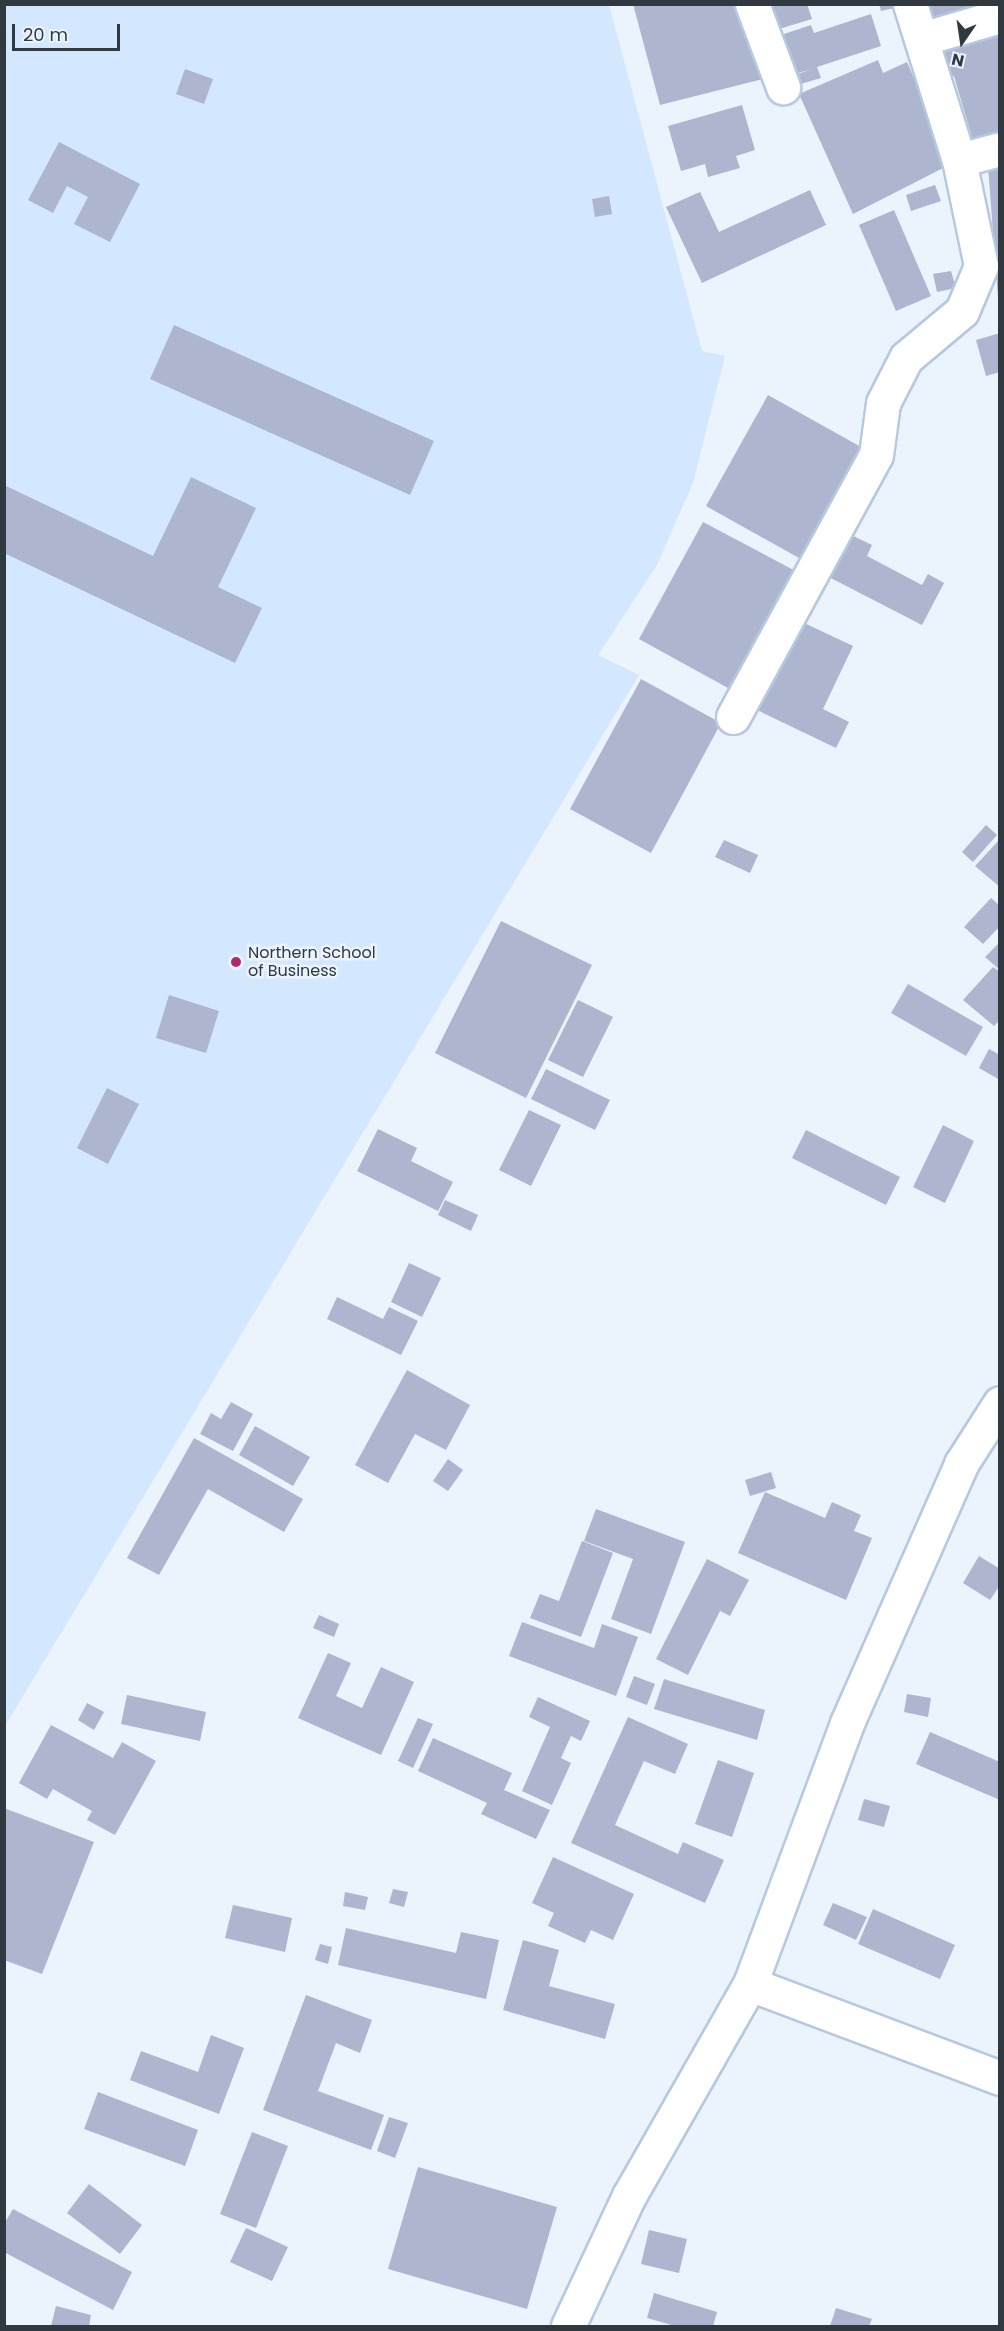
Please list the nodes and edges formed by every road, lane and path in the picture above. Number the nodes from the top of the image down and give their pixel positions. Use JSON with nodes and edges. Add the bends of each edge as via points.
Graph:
{"nodes":[{"id":1,"x":752,"y":4,"type":"edge"},
{"id":2,"x":910,"y":4,"type":"edge"},
{"id":3,"x":999,"y":16,"type":"edge"},
{"id":4,"x":921,"y":39,"type":"junction"},
{"id":5,"x":783,"y":87,"type":"dead end"},
{"id":6,"x":999,"y":149,"type":"edge"},
{"id":7,"x":959,"y":160,"type":"junction"},
{"id":8,"x":733,"y":717,"type":"dead end"},
{"id":9,"x":999,"y":1403,"type":"edge"},
{"id":10,"x":750,"y":1984,"type":"junction"},
{"id":11,"x":999,"y":2078,"type":"edge"},
{"id":12,"x":568,"y":2326,"type":"edge"}],
"edges":[{"from":1,"to":5,"type":"street"},
{"from":2,"to":4,"type":"street"},
{"from":3,"to":4,"type":"street"},
{"from":4,"to":7,"type":"street"},
{"from":6,"to":7,"type":"street"},
{"from":7,"to":8,"type":"street","via":[[981,266],[962,311],[906,358],[883,403],[876,455]]},
{"from":9,"to":10,"type":"street","via":[[961,1464],[847,1723]]},
{"from":10,"to":11,"type":"street"},
{"from":10,"to":12,"type":"street","via":[[629,2196]]}]}
